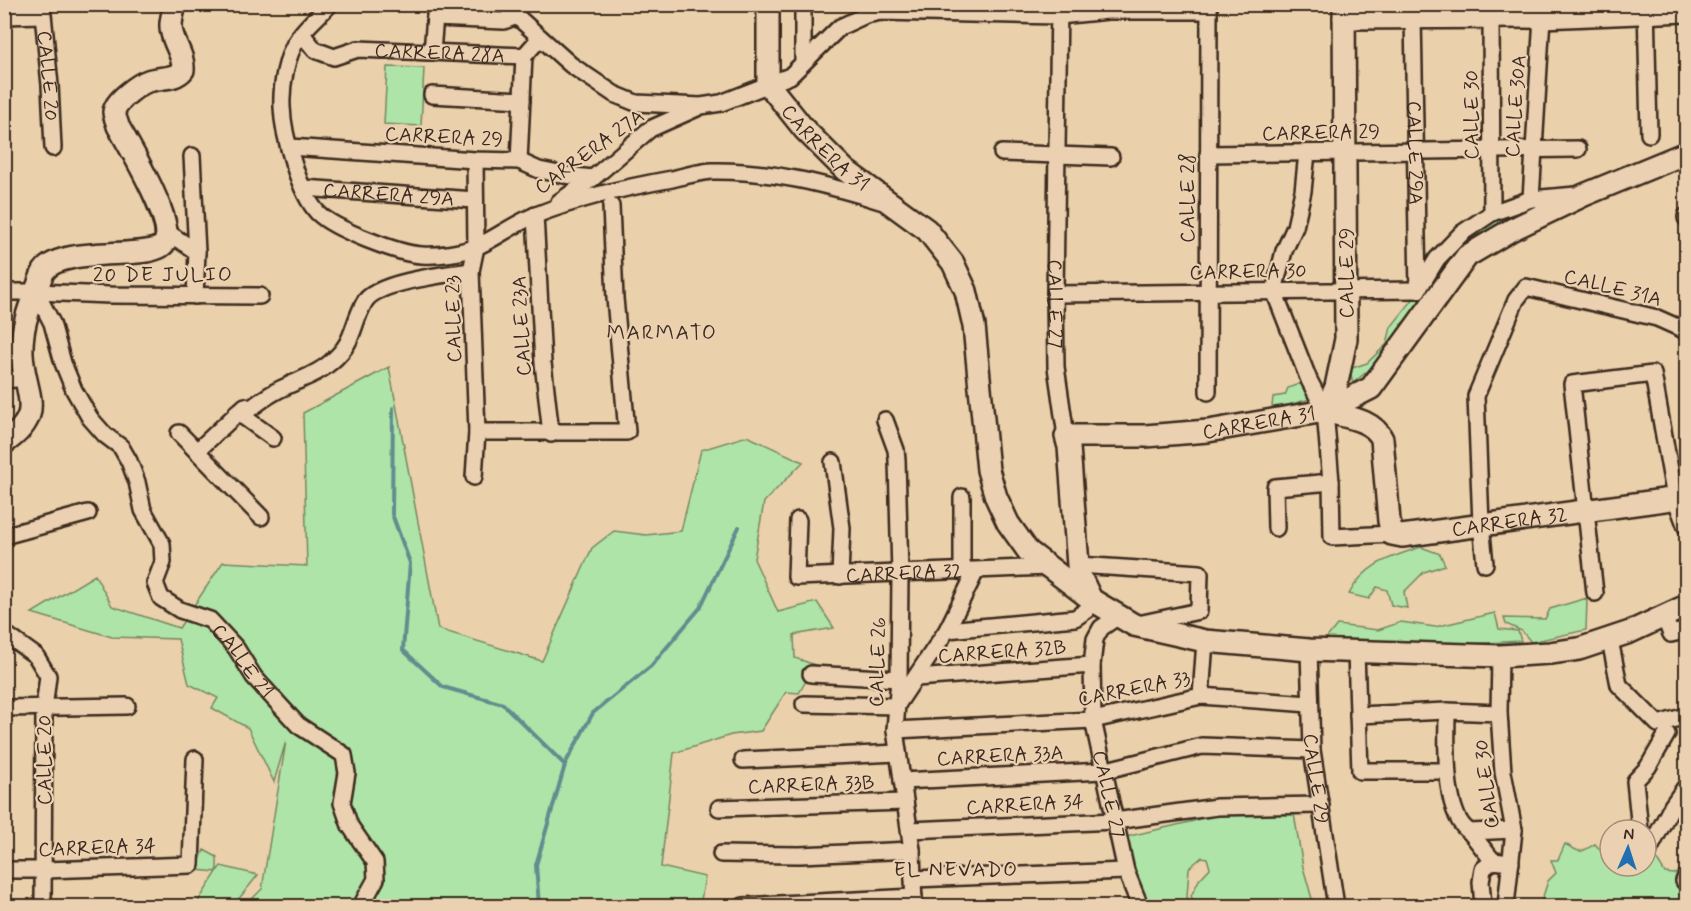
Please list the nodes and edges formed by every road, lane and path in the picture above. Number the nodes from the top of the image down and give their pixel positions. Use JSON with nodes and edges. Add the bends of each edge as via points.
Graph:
{"nodes":[{"id":1,"x":175,"y":4,"type":"edge"},
{"id":2,"x":330,"y":4,"type":"edge"},
{"id":3,"x":503,"y":4,"type":"edge"},
{"id":4,"x":768,"y":4,"type":"edge"},
{"id":5,"x":803,"y":4,"type":"edge"},
{"id":6,"x":1132,"y":7,"type":"edge"},
{"id":7,"x":1209,"y":8,"type":"edge"},
{"id":8,"x":1646,"y":9,"type":"edge"},
{"id":9,"x":42,"y":10,"type":"edge"},
{"id":10,"x":1059,"y":10,"type":"edge"},
{"id":11,"x":435,"y":11,"type":"edge"},
{"id":12,"x":1344,"y":11,"type":"edge"},
{"id":13,"x":1686,"y":11,"type":"edge"},
{"id":14,"x":4,"y":16,"type":"edge"},
{"id":15,"x":517,"y":16,"type":"junction"},
{"id":16,"x":1491,"y":16,"type":"junction"},
{"id":17,"x":1542,"y":16,"type":"junction"},
{"id":18,"x":1413,"y":17,"type":"junction"},
{"id":19,"x":302,"y":34,"type":"junction"},
{"id":20,"x":540,"y":38,"type":"junction"},
{"id":21,"x":432,"y":52,"type":"junction"},
{"id":22,"x":524,"y":56,"type":"junction"},
{"id":23,"x":803,"y":63,"type":"junction"},
{"id":24,"x":768,"y":84,"type":"junction"},
{"id":25,"x":432,"y":95,"type":"dead end"},
{"id":26,"x":522,"y":100,"type":"junction"},
{"id":27,"x":701,"y":106,"type":"junction"},
{"id":28,"x":1649,"y":134,"type":"dead end"},
{"id":29,"x":290,"y":147,"type":"junction"},
{"id":30,"x":53,"y":148,"type":"dead end"},
{"id":31,"x":1578,"y":149,"type":"dead end"},
{"id":32,"x":1492,"y":150,"type":"junction"},
{"id":33,"x":1533,"y":150,"type":"junction"},
{"id":34,"x":1414,"y":152,"type":"junction"},
{"id":35,"x":1002,"y":153,"type":"dead end"},
{"id":36,"x":1307,"y":153,"type":"junction"},
{"id":37,"x":1345,"y":153,"type":"junction"},
{"id":38,"x":1686,"y":153,"type":"edge"},
{"id":39,"x":1057,"y":154,"type":"junction"},
{"id":40,"x":1209,"y":154,"type":"junction"},
{"id":41,"x":192,"y":156,"type":"dead end"},
{"id":42,"x":1112,"y":157,"type":"dead end"},
{"id":43,"x":475,"y":160,"type":"junction"},
{"id":44,"x":519,"y":161,"type":"junction"},
{"id":45,"x":593,"y":178,"type":"junction"},
{"id":46,"x":303,"y":188,"type":"junction"},
{"id":47,"x":1584,"y":195,"type":"junction"},
{"id":48,"x":1531,"y":199,"type":"junction"},
{"id":49,"x":475,"y":200,"type":"junction"},
{"id":50,"x":892,"y":205,"type":"junction"},
{"id":51,"x":611,"y":206,"type":"dead end"},
{"id":52,"x":1492,"y":213,"type":"junction"},
{"id":53,"x":535,"y":215,"type":"junction"},
{"id":54,"x":167,"y":232,"type":"junction"},
{"id":55,"x":476,"y":247,"type":"junction"},
{"id":56,"x":197,"y":252,"type":"junction"},
{"id":57,"x":471,"y":271,"type":"junction"},
{"id":58,"x":1418,"y":290,"type":"junction"},
{"id":59,"x":36,"y":291,"type":"junction"},
{"id":60,"x":1274,"y":291,"type":"junction"},
{"id":61,"x":1346,"y":291,"type":"junction"},
{"id":62,"x":4,"y":292,"type":"edge"},
{"id":63,"x":1208,"y":292,"type":"junction"},
{"id":64,"x":1055,"y":294,"type":"junction"},
{"id":65,"x":195,"y":296,"type":"junction"},
{"id":66,"x":260,"y":296,"type":"dead end"},
{"id":67,"x":1686,"y":333,"type":"edge"},
{"id":68,"x":27,"y":378,"type":"junction"},
{"id":69,"x":4,"y":380,"type":"edge"},
{"id":70,"x":1208,"y":392,"type":"dead end"},
{"id":71,"x":260,"y":393,"type":"dead end"},
{"id":72,"x":1325,"y":411,"type":"junction"},
{"id":73,"x":239,"y":414,"type":"junction"},
{"id":74,"x":885,"y":420,"type":"dead end"},
{"id":75,"x":477,"y":432,"type":"junction"},
{"id":76,"x":179,"y":433,"type":"dead end"},
{"id":77,"x":550,"y":434,"type":"junction"},
{"id":78,"x":1066,"y":436,"type":"junction"},
{"id":79,"x":273,"y":438,"type":"dead end"},
{"id":80,"x":11,"y":439,"type":"edge"},
{"id":81,"x":197,"y":451,"type":"junction"},
{"id":82,"x":833,"y":462,"type":"dead end"},
{"id":83,"x":474,"y":477,"type":"dead end"},
{"id":84,"x":1331,"y":482,"type":"junction"},
{"id":85,"x":963,"y":497,"type":"dead end"},
{"id":86,"x":1681,"y":498,"type":"edge"},
{"id":87,"x":1585,"y":512,"type":"junction"},
{"id":88,"x":88,"y":513,"type":"dead end"},
{"id":89,"x":261,"y":517,"type":"dead end"},
{"id":90,"x":798,"y":520,"type":"dead end"},
{"id":91,"x":1481,"y":525,"type":"junction"},
{"id":92,"x":1686,"y":527,"type":"edge"},
{"id":93,"x":1276,"y":528,"type":"dead end"},
{"id":94,"x":1392,"y":534,"type":"junction"},
{"id":95,"x":4,"y":536,"type":"edge"},
{"id":96,"x":1332,"y":537,"type":"joint"},
{"id":97,"x":1028,"y":551,"type":"junction"},
{"id":98,"x":1485,"y":564,"type":"dead end"},
{"id":99,"x":1078,"y":565,"type":"junction"},
{"id":100,"x":1049,"y":567,"type":"junction"},
{"id":101,"x":1013,"y":568,"type":"junction"},
{"id":102,"x":969,"y":571,"type":"junction"},
{"id":103,"x":900,"y":574,"type":"junction"},
{"id":104,"x":840,"y":576,"type":"junction"},
{"id":105,"x":1595,"y":593,"type":"dead end"},
{"id":106,"x":1092,"y":600,"type":"junction"},
{"id":107,"x":1686,"y":606,"type":"edge"},
{"id":108,"x":1664,"y":617,"type":"junction"},
{"id":109,"x":1125,"y":621,"type":"junction"},
{"id":110,"x":947,"y":630,"type":"junction"},
{"id":111,"x":4,"y":633,"type":"edge"},
{"id":112,"x":1686,"y":633,"type":"edge"},
{"id":113,"x":1610,"y":640,"type":"junction"},
{"id":114,"x":1205,"y":641,"type":"junction"},
{"id":115,"x":1309,"y":650,"type":"junction"},
{"id":116,"x":1356,"y":652,"type":"junction"},
{"id":117,"x":1500,"y":656,"type":"junction"},
{"id":118,"x":1092,"y":665,"type":"junction"},
{"id":119,"x":811,"y":674,"type":"dead end"},
{"id":120,"x":916,"y":678,"type":"junction"},
{"id":121,"x":899,"y":679,"type":"junction"},
{"id":122,"x":1201,"y":696,"type":"junction"},
{"id":123,"x":804,"y":704,"type":"dead end"},
{"id":124,"x":1309,"y":704,"type":"junction"},
{"id":125,"x":897,"y":705,"type":"junction"},
{"id":126,"x":127,"y":706,"type":"dead end"},
{"id":127,"x":4,"y":708,"type":"edge"},
{"id":128,"x":44,"y":709,"type":"junction"},
{"id":129,"x":1447,"y":711,"type":"junction"},
{"id":130,"x":1499,"y":713,"type":"junction"},
{"id":131,"x":1358,"y":715,"type":"junction"},
{"id":132,"x":1686,"y":716,"type":"edge"},
{"id":133,"x":1093,"y":720,"type":"junction"},
{"id":134,"x":895,"y":730,"type":"junction"},
{"id":135,"x":1667,"y":734,"type":"dead end"},
{"id":136,"x":1312,"y":750,"type":"junction"},
{"id":137,"x":898,"y":753,"type":"junction"},
{"id":138,"x":195,"y":759,"type":"dead end"},
{"id":139,"x":743,"y":760,"type":"dead end"},
{"id":140,"x":1103,"y":771,"type":"junction"},
{"id":141,"x":1446,"y":771,"type":"junction"},
{"id":142,"x":902,"y":781,"type":"junction"},
{"id":143,"x":1686,"y":786,"type":"edge"},
{"id":144,"x":905,"y":802,"type":"junction"},
{"id":145,"x":1321,"y":805,"type":"junction"},
{"id":146,"x":719,"y":808,"type":"dead end"},
{"id":147,"x":1639,"y":818,"type":"edge"},
{"id":148,"x":1114,"y":821,"type":"junction"},
{"id":149,"x":910,"y":830,"type":"junction"},
{"id":150,"x":1514,"y":830,"type":"junction"},
{"id":151,"x":1658,"y":830,"type":"edge"},
{"id":152,"x":1470,"y":832,"type":"junction"},
{"id":153,"x":912,"y":850,"type":"junction"},
{"id":154,"x":721,"y":854,"type":"dead end"},
{"id":155,"x":1493,"y":861,"type":"junction"},
{"id":156,"x":1510,"y":863,"type":"junction"},
{"id":157,"x":4,"y":870,"type":"edge"},
{"id":158,"x":45,"y":870,"type":"junction"},
{"id":159,"x":1126,"y":870,"type":"junction"},
{"id":160,"x":913,"y":879,"type":"junction"},
{"id":161,"x":914,"y":902,"type":"edge"},
{"id":162,"x":43,"y":906,"type":"edge"},
{"id":163,"x":361,"y":906,"type":"edge"},
{"id":164,"x":742,"y":906,"type":"edge"},
{"id":165,"x":1140,"y":906,"type":"edge"},
{"id":166,"x":1336,"y":906,"type":"edge"},
{"id":167,"x":1484,"y":906,"type":"edge"},
{"id":168,"x":1506,"y":906,"type":"edge"}],
"edges":[{"from":1,"to":54,"type":"street","via":[[172,33],[183,59],[183,70],[137,87],[116,107],[114,114],[155,194]]},
{"from":2,"to":19,"type":"street"},
{"from":3,"to":15,"type":"street"},
{"from":4,"to":24,"type":"street"},
{"from":5,"to":23,"type":"street"},
{"from":6,"to":7,"type":"street"},
{"from":6,"to":10,"type":"street"},
{"from":7,"to":40,"type":"street","name":"CALLE 28"},
{"from":8,"to":13,"type":"street"},
{"from":8,"to":17,"type":"street"},
{"from":8,"to":28,"type":"street"},
{"from":9,"to":14,"type":"street"},
{"from":9,"to":30,"type":"street","name":"CALLE 20"},
{"from":10,"to":23,"type":"street","via":[[866,15],[846,23]]},
{"from":10,"to":39,"type":"street","name":"CALLE 27"},
{"from":11,"to":15,"type":"street","via":[[504,21]]},
{"from":11,"to":21,"type":"street"},
{"from":12,"to":18,"type":"street"},
{"from":12,"to":37,"type":"street","name":"CALLE 29"},
{"from":15,"to":20,"type":"street"},
{"from":16,"to":17,"type":"street"},
{"from":16,"to":18,"type":"street"},
{"from":16,"to":32,"type":"street","name":"CALLE 30"},
{"from":17,"to":33,"type":"street","name":"CALLE 30A"},
{"from":18,"to":34,"type":"street","name":"CALLE 29A"},
{"from":19,"to":21,"type":"street","name":"CARRERA 28A","via":[[315,50],[334,57],[358,49]]},
{"from":19,"to":29,"type":"street","via":[[285,74],[282,107]]},
{"from":20,"to":22,"type":"street"},
{"from":20,"to":27,"type":"street","via":[[614,94],[636,103]]},
{"from":21,"to":22,"type":"street","name":"CARRERA 28A"},
{"from":22,"to":26,"type":"street"},
{"from":23,"to":24,"type":"street","via":[[790,76]]},
{"from":24,"to":27,"type":"street","via":[[721,103]]},
{"from":24,"to":50,"type":"street","name":"CARRERA 31","via":[[837,162]]},
{"from":25,"to":26,"type":"street"},
{"from":26,"to":44,"type":"street"},
{"from":27,"to":45,"type":"street","name":"CARRERA 27A","via":[[650,129]]},
{"from":29,"to":43,"type":"street","name":"CARRERA 29"},
{"from":29,"to":46,"type":"street"},
{"from":31,"to":33,"type":"street","name":"CARRERA 29"},
{"from":32,"to":33,"type":"street","name":"CARRERA 29"},
{"from":32,"to":34,"type":"street","name":"CARRERA 29"},
{"from":32,"to":52,"type":"street","name":"CALLE 30"},
{"from":33,"to":48,"type":"street","name":"CALLE 30A"},
{"from":34,"to":37,"type":"street","name":"CARRERA 29"},
{"from":34,"to":58,"type":"street","name":"CALLE 29A"},
{"from":35,"to":39,"type":"street"},
{"from":36,"to":37,"type":"street","name":"CARRERA 29"},
{"from":36,"to":40,"type":"street","name":"CARRERA 29"},
{"from":36,"to":60,"type":"street","via":[[1295,227]]},
{"from":37,"to":61,"type":"street","name":"CALLE 29"},
{"from":38,"to":47,"type":"street","name":"CARRERA 31"},
{"from":39,"to":42,"type":"street"},
{"from":39,"to":64,"type":"street","name":"CALLE 27"},
{"from":40,"to":63,"type":"street","name":"CALLE 28"},
{"from":41,"to":56,"type":"street"},
{"from":43,"to":44,"type":"street","name":"CARRERA 29"},
{"from":43,"to":49,"type":"street","name":"CALLE 23"},
{"from":44,"to":45,"type":"street","name":"CARRERA 29","via":[[539,170]]},
{"from":45,"to":53,"type":"street","name":"CARRERA 27A"},
{"from":46,"to":49,"type":"street","name":"CARRERA 29A"},
{"from":46,"to":55,"type":"street","via":[[321,215],[361,237],[397,250],[422,255]]},
{"from":47,"to":48,"type":"street"},
{"from":47,"to":72,"type":"street","name":"CARRERA 31","via":[[1467,256],[1371,388]]},
{"from":48,"to":52,"type":"street"},
{"from":49,"to":55,"type":"street","name":"CALLE 23"},
{"from":50,"to":53,"type":"street","via":[[784,176],[710,171],[628,187]]},
{"from":50,"to":97,"type":"street","name":"CARRERA 31","via":[[927,230],[953,263],[966,291],[974,326],[988,470],[1008,523]]},
{"from":51,"to":77,"type":"street","via":[[627,432]]},
{"from":52,"to":58,"type":"street","via":[[1462,233],[1437,260]]},
{"from":53,"to":55,"type":"street"},
{"from":53,"to":77,"type":"street","name":"CALLE 23A"},
{"from":54,"to":56,"type":"street"},
{"from":54,"to":59,"type":"street","via":[[166,242],[160,248],[66,258],[45,270]]},
{"from":55,"to":57,"type":"street","name":"CALLE 23"},
{"from":56,"to":65,"type":"street"},
{"from":57,"to":73,"type":"street","via":[[391,284],[372,294],[364,301],[342,353],[320,371]]},
{"from":57,"to":75,"type":"street","name":"CALLE 23"},
{"from":58,"to":61,"type":"street","name":"CARRERA 30"},
{"from":59,"to":62,"type":"street"},
{"from":59,"to":65,"type":"street"},
{"from":59,"to":68,"type":"street","via":[[26,314],[22,340]]},
{"from":59,"to":163,"type":"street","name":"CALLE 21","via":[[52,323],[74,390],[90,418],[121,447],[129,461],[143,510],[162,544],[163,562],[155,583],[161,598],[180,610],[210,620],[298,725],[344,755],[347,773],[342,803],[350,826],[375,862],[376,879]]},
{"from":60,"to":61,"type":"street","name":"CARRERA 30"},
{"from":60,"to":63,"type":"street","name":"CARRERA 30"},
{"from":60,"to":72,"type":"street"},
{"from":61,"to":72,"type":"street","name":"CALLE 29","via":[[1346,339],[1336,387]]},
{"from":63,"to":64,"type":"street","name":"CARRERA 30"},
{"from":63,"to":70,"type":"street","name":"CALLE 28"},
{"from":64,"to":78,"type":"street","name":"CALLE 27","via":[[1056,367]]},
{"from":65,"to":66,"type":"street"},
{"from":67,"to":91,"type":"street","name":"CALLE 31A","via":[[1657,318],[1526,287],[1515,300],[1476,396]]},
{"from":68,"to":69,"type":"street"},
{"from":68,"to":80,"type":"street","via":[[32,401],[28,420]]},
{"from":71,"to":73,"type":"street"},
{"from":72,"to":78,"type":"street","name":"CARRERA 31","via":[[1208,431]]},
{"from":72,"to":84,"type":"street","name":"CALLE 29"},
{"from":72,"to":94,"type":"street","via":[[1370,424],[1379,433]]},
{"from":73,"to":79,"type":"street"},
{"from":73,"to":81,"type":"street"},
{"from":74,"to":103,"type":"street","name":"CALLE 26","via":[[897,460]]},
{"from":75,"to":77,"type":"street"},
{"from":75,"to":83,"type":"street","name":"CALLE 23"},
{"from":76,"to":81,"type":"street"},
{"from":78,"to":99,"type":"street","name":"CALLE 27"},
{"from":81,"to":89,"type":"street"},
{"from":82,"to":104,"type":"street","via":[[842,528]]},
{"from":84,"to":93,"type":"street","via":[[1275,487]]},
{"from":84,"to":96,"type":"street","name":"CALLE 29"},
{"from":85,"to":102,"type":"street"},
{"from":86,"to":87,"type":"street","name":"CARRERA 32"},
{"from":86,"to":87,"type":"street","via":[[1653,375],[1572,384]]},
{"from":86,"to":92,"type":"street"},
{"from":87,"to":91,"type":"street","name":"CARRERA 32"},
{"from":87,"to":105,"type":"street"},
{"from":88,"to":95,"type":"street"},
{"from":90,"to":104,"type":"street","name":"CARRERA 32","via":[[796,577]]},
{"from":91,"to":94,"type":"street","name":"CARRERA 32"},
{"from":91,"to":98,"type":"street"},
{"from":94,"to":96,"type":"street","name":"CARRERA 32"},
{"from":97,"to":100,"type":"street","name":"CARRERA 31"},
{"from":97,"to":101,"type":"street"},
{"from":99,"to":106,"type":"street","name":"CALLE 27"},
{"from":99,"to":109,"type":"street","via":[[1200,573],[1198,611]]},
{"from":100,"to":101,"type":"street","name":"CARRERA 32"},
{"from":100,"to":106,"type":"street","name":"CARRERA 31"},
{"from":101,"to":102,"type":"street","name":"CARRERA 32"},
{"from":102,"to":103,"type":"street","name":"CARRERA 32"},
{"from":102,"to":110,"type":"street"},
{"from":103,"to":104,"type":"street","name":"CARRERA 32"},
{"from":103,"to":121,"type":"street","name":"CALLE 26"},
{"from":106,"to":109,"type":"street","name":"CARRERA 31"},
{"from":106,"to":110,"type":"street","via":[[1087,610],[1075,618]]},
{"from":107,"to":108,"type":"street"},
{"from":108,"to":112,"type":"street","via":[[1671,634]]},
{"from":108,"to":113,"type":"street"},
{"from":109,"to":114,"type":"street"},
{"from":109,"to":118,"type":"street","name":"CALLE 27","via":[[1098,632]]},
{"from":110,"to":120,"type":"street"},
{"from":111,"to":128,"type":"street","name":"CALLE 20","via":[[36,656],[48,676]]},
{"from":113,"to":117,"type":"street","via":[[1579,649]]},
{"from":113,"to":132,"type":"street","via":[[1619,685],[1636,703],[1658,724]]},
{"from":114,"to":115,"type":"street"},
{"from":114,"to":122,"type":"street"},
{"from":115,"to":116,"type":"street"},
{"from":115,"to":124,"type":"street","name":"CALLE 29"},
{"from":116,"to":117,"type":"street"},
{"from":116,"to":131,"type":"street"},
{"from":117,"to":130,"type":"street","name":"CALLE 30"},
{"from":118,"to":120,"type":"street","name":"CARRERA 32B"},
{"from":118,"to":133,"type":"street","name":"CALLE 27"},
{"from":119,"to":121,"type":"street"},
{"from":120,"to":125,"type":"street"},
{"from":121,"to":125,"type":"street","name":"CALLE 26"},
{"from":122,"to":124,"type":"street","name":"CARRERA 33"},
{"from":122,"to":133,"type":"street","name":"CARRERA 33"},
{"from":123,"to":125,"type":"street"},
{"from":124,"to":136,"type":"street","name":"CALLE 29"},
{"from":125,"to":134,"type":"street","name":"CALLE 26"},
{"from":126,"to":128,"type":"street"},
{"from":127,"to":128,"type":"street"},
{"from":128,"to":158,"type":"street","name":"CALLE 20"},
{"from":129,"to":130,"type":"street"},
{"from":129,"to":131,"type":"street"},
{"from":129,"to":141,"type":"street"},
{"from":130,"to":150,"type":"street","name":"CALLE 30","via":[[1503,772]]},
{"from":131,"to":141,"type":"street","via":[[1360,771]]},
{"from":133,"to":134,"type":"street","name":"CARRERA 33"},
{"from":133,"to":140,"type":"street","name":"CALLE 27"},
{"from":134,"to":137,"type":"street","name":"CALLE 26"},
{"from":135,"to":147,"type":"street","via":[[1635,781]]},
{"from":136,"to":140,"type":"street","name":"CARRERA 33A","via":[[1202,746]]},
{"from":136,"to":145,"type":"street","name":"CALLE 29"},
{"from":137,"to":139,"type":"street"},
{"from":137,"to":142,"type":"street","name":"CALLE 26"},
{"from":138,"to":158,"type":"street","name":"CARRERA 34","via":[[191,865]]},
{"from":140,"to":142,"type":"street","name":"CARRERA 33A"},
{"from":140,"to":148,"type":"street","name":"CALLE 27"},
{"from":141,"to":152,"type":"street","via":[[1453,805]]},
{"from":142,"to":144,"type":"street","name":"CALLE 26"},
{"from":143,"to":151,"type":"street"},
{"from":144,"to":146,"type":"street","name":"CARRERA 33B"},
{"from":144,"to":149,"type":"street","name":"CALLE 26"},
{"from":145,"to":148,"type":"street","name":"CARRERA 34","via":[[1217,807]]},
{"from":145,"to":166,"type":"street","name":"CALLE 29"},
{"from":148,"to":149,"type":"street","name":"CARRERA 34"},
{"from":148,"to":159,"type":"street","name":"CALLE 27"},
{"from":149,"to":153,"type":"street","name":"CALLE 26"},
{"from":150,"to":152,"type":"street"},
{"from":150,"to":156,"type":"street","name":"CALLE 30"},
{"from":152,"to":155,"type":"street"},
{"from":153,"to":154,"type":"street"},
{"from":153,"to":160,"type":"street","name":"CALLE 26"},
{"from":155,"to":156,"type":"street"},
{"from":155,"to":167,"type":"street","via":[[1481,874]]},
{"from":156,"to":168,"type":"street","name":"CALLE 30"},
{"from":157,"to":158,"type":"street","name":"CARRERA 34"},
{"from":158,"to":162,"type":"street","name":"CALLE 20"},
{"from":159,"to":160,"type":"street"},
{"from":159,"to":165,"type":"street","name":"CALLE 27"},
{"from":160,"to":161,"type":"street","name":"CALLE 26"},
{"from":161,"to":164,"type":"street"}]}
